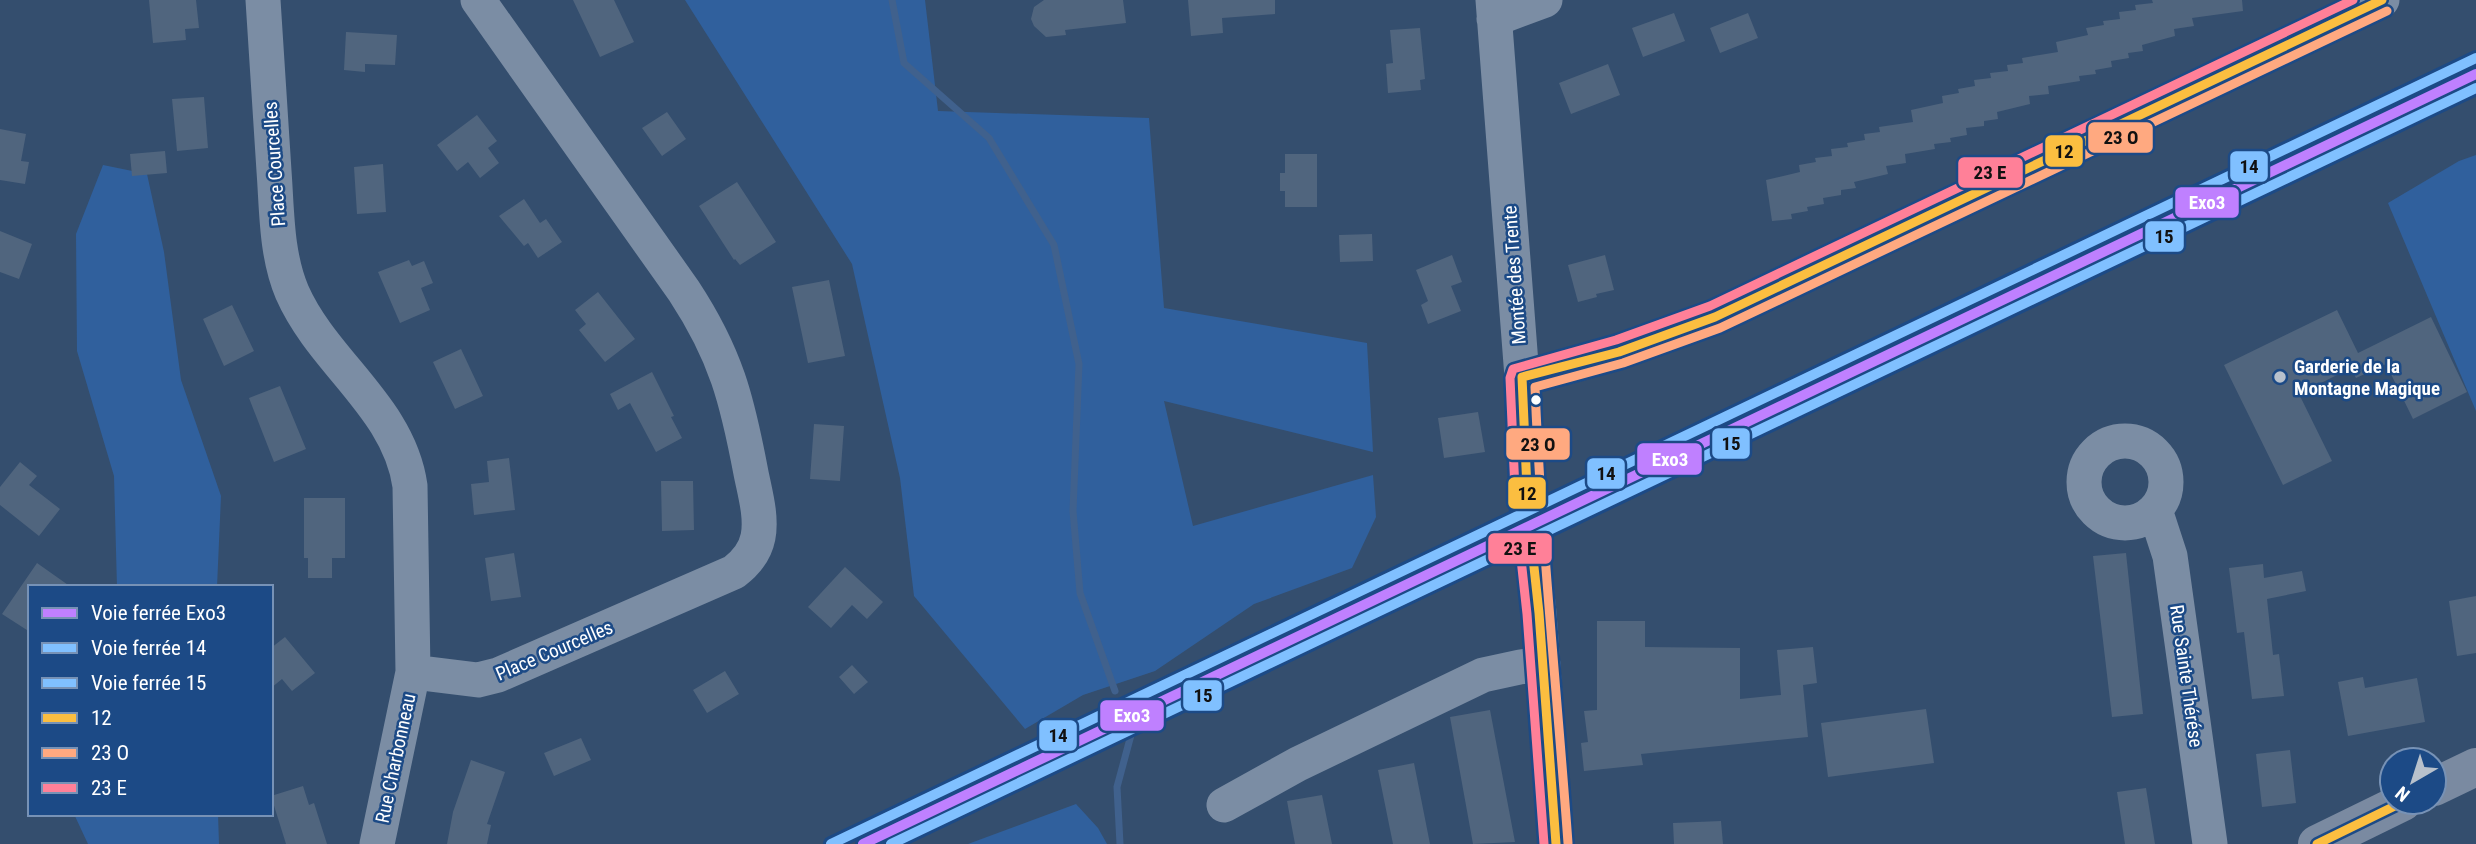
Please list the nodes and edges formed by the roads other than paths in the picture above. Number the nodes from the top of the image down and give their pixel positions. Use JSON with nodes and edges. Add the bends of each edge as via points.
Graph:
{"nodes":[{"id":1,"x":263,"y":0,"type":"edge"},
{"id":2,"x":478,"y":0,"type":"edge"},
{"id":3,"x":1545,"y":0,"type":"edge"},
{"id":4,"x":2382,"y":0,"type":"edge"},
{"id":5,"x":1493,"y":9,"type":"edge"},
{"id":6,"x":1522,"y":377,"type":"junction"},
{"id":7,"x":2155,"y":510,"type":"dead end"},
{"id":8,"x":1544,"y":664,"type":"junction"},
{"id":9,"x":413,"y":672,"type":"junction"},
{"id":10,"x":2476,"y":767,"type":"edge"},
{"id":11,"x":2448,"y":780,"type":"edge"},
{"id":12,"x":1224,"y":805,"type":"dead end"},
{"id":13,"x":2378,"y":814,"type":"edge"},
{"id":14,"x":377,"y":844,"type":"edge"},
{"id":15,"x":1556,"y":844,"type":"edge"},
{"id":16,"x":2210,"y":844,"type":"edge"},
{"id":17,"x":2317,"y":844,"type":"edge"}],
"edges":[{"from":1,"to":9,"type":"street","name":"Place Courcelles","via":[[278,233],[286,276],[313,328],[390,427],[409,474]]},
{"from":2,"to":9,"type":"street","name":"Place Courcelles","via":[[710,332],[737,402],[759,528],[752,553],[734,572],[498,675],[471,680]]},
{"from":3,"to":5,"type":"street"},
{"from":4,"to":6,"type":"street","via":[[1715,317],[1623,351]]},
{"from":5,"to":6,"type":"street","name":"Montée des Trente"},
{"from":6,"to":8,"type":"street","name":"Montée des Trente","via":[[1528,512]]},
{"from":7,"to":16,"type":"street","name":"Rue Sainte Thérése","via":[[2170,556]]},
{"from":8,"to":12,"type":"street","via":[[1483,675],[1297,764]]},
{"from":8,"to":15,"type":"street","name":"Montée des Trente"},
{"from":9,"to":14,"type":"street","name":"Rue Charbonneau"},
{"from":10,"to":11,"type":"main road"},
{"from":13,"to":17,"type":"main road"}]}
